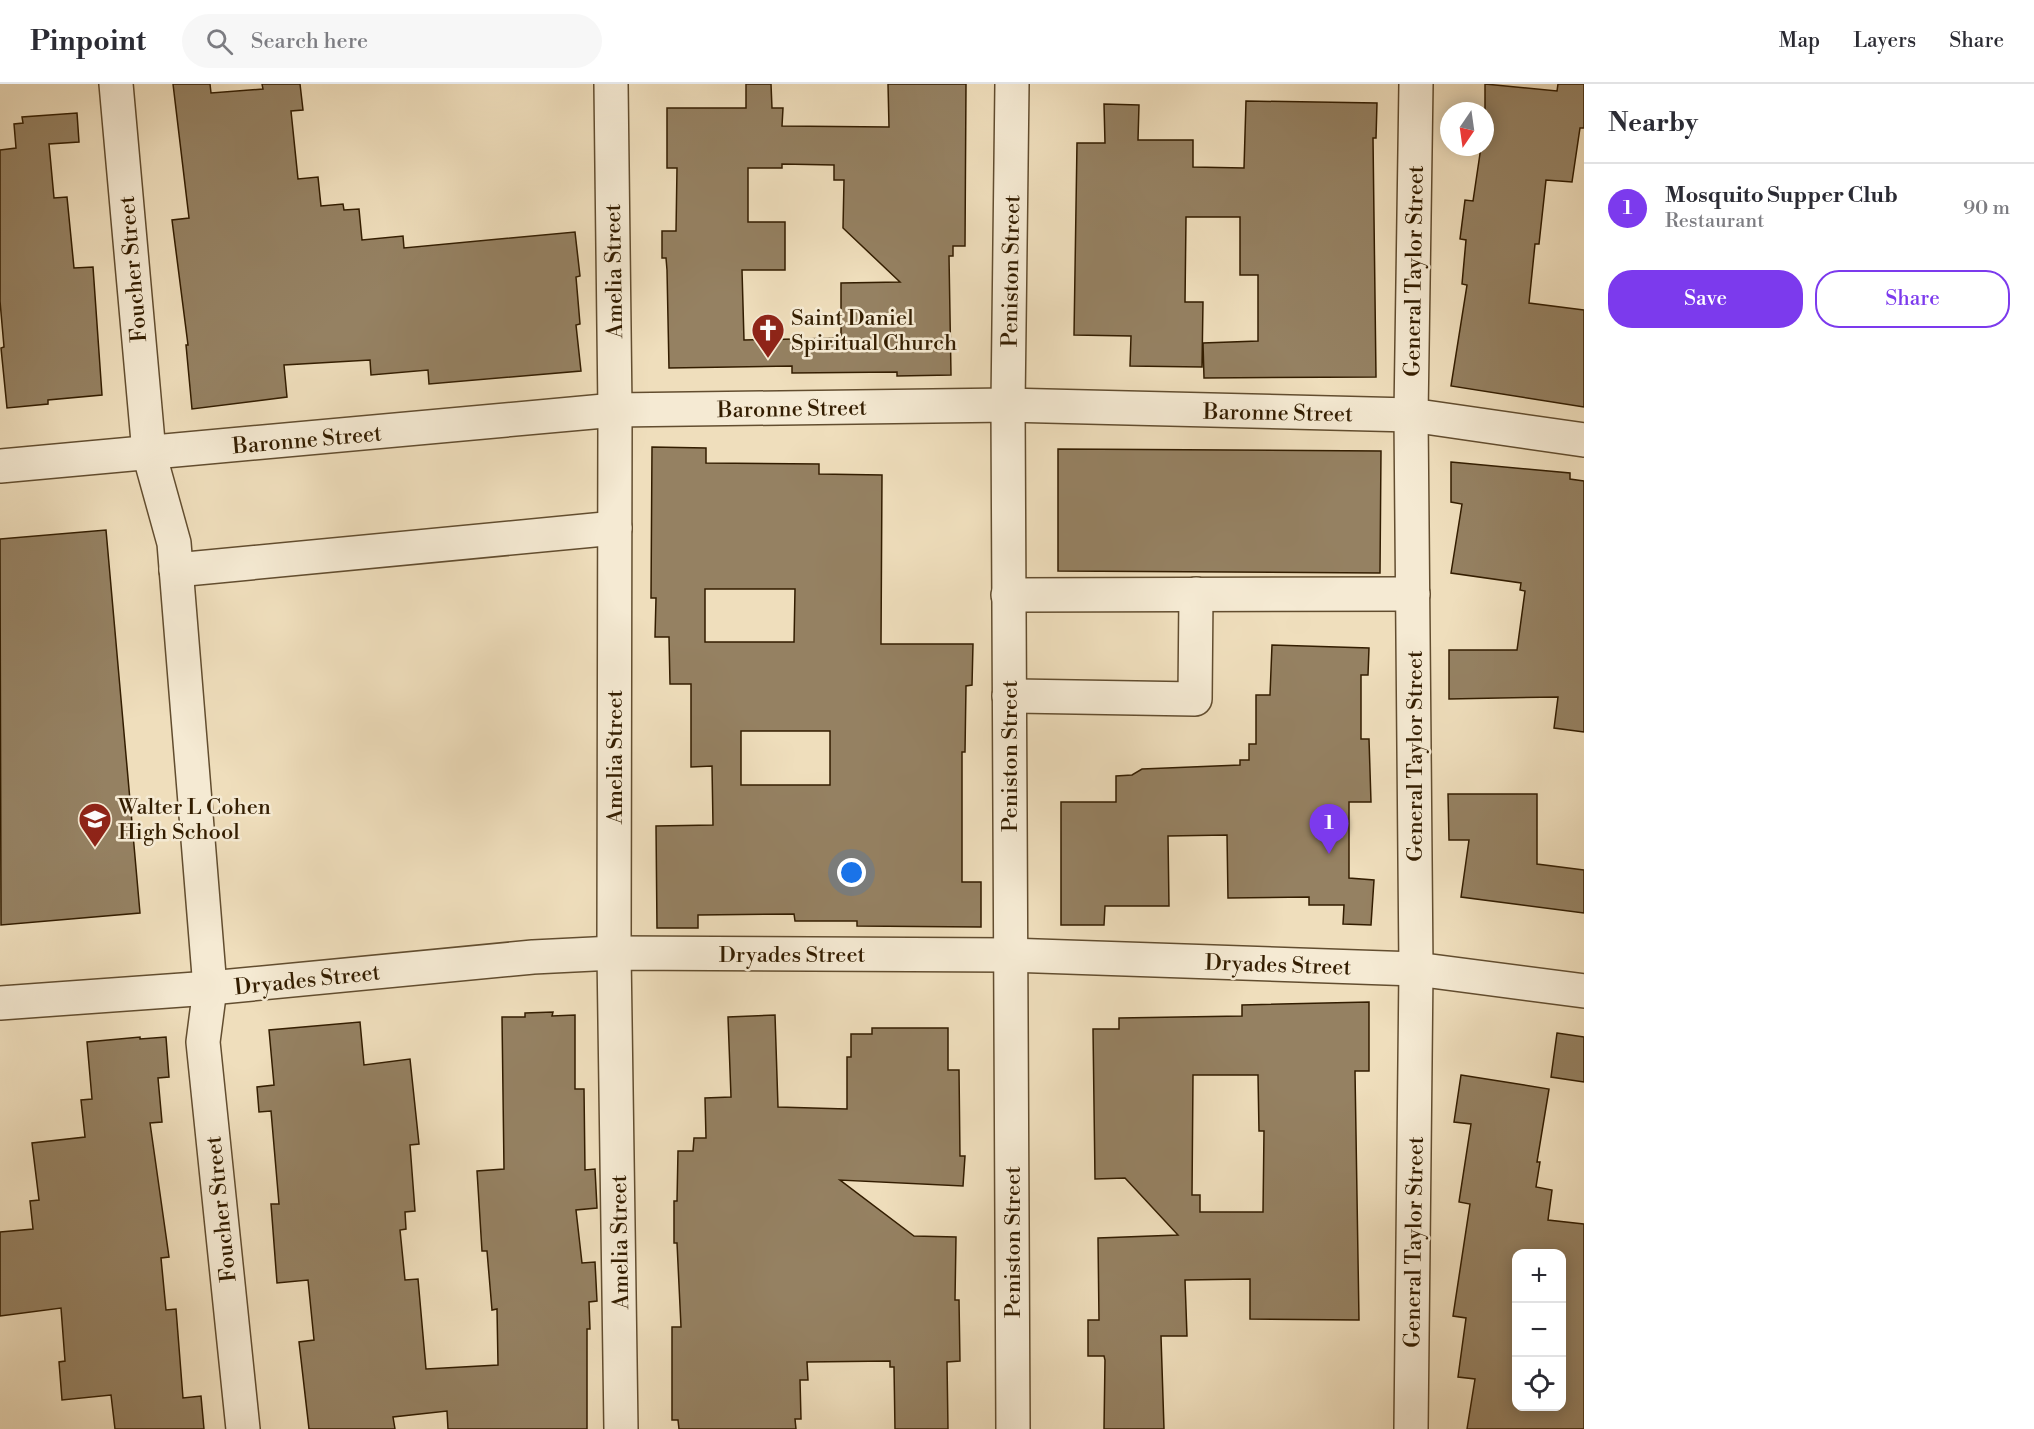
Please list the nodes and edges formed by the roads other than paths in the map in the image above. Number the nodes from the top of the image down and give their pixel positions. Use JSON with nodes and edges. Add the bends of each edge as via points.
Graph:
{"nodes":[{"id":1,"x":116,"y":84,"type":"edge"},
{"id":2,"x":610,"y":84,"type":"edge"},
{"id":3,"x":1012,"y":84,"type":"edge"},
{"id":4,"x":1416,"y":84,"type":"edge"},
{"id":5,"x":1008,"y":405,"type":"junction"},
{"id":6,"x":615,"y":410,"type":"junction"},
{"id":7,"x":1411,"y":416,"type":"junction"},
{"id":8,"x":1584,"y":440,"type":"edge"},
{"id":9,"x":149,"y":453,"type":"junction"},
{"id":10,"x":0,"y":466,"type":"edge"},
{"id":11,"x":615,"y":528,"type":"junction"},
{"id":12,"x":176,"y":570,"type":"junction"},
{"id":13,"x":1196,"y":594,"type":"junction"},
{"id":14,"x":1413,"y":594,"type":"junction"},
{"id":15,"x":1008,"y":595,"type":"junction"},
{"id":16,"x":1009,"y":696,"type":"junction"},
{"id":17,"x":614,"y":953,"type":"junction"},
{"id":18,"x":1010,"y":955,"type":"junction"},
{"id":19,"x":1416,"y":969,"type":"junction"},
{"id":20,"x":210,"y":988,"type":"junction"},
{"id":21,"x":1584,"y":991,"type":"edge"},
{"id":22,"x":0,"y":1004,"type":"edge"},
{"id":23,"x":243,"y":1429,"type":"edge"},
{"id":24,"x":621,"y":1429,"type":"edge"},
{"id":25,"x":1013,"y":1429,"type":"edge"},
{"id":26,"x":1411,"y":1429,"type":"edge"}],
"edges":[{"from":1,"to":9,"type":"street","name":"Foucher Street"},
{"from":2,"to":6,"type":"street","name":"Amelia Street"},
{"from":3,"to":5,"type":"street","name":"Peniston Street"},
{"from":4,"to":7,"type":"street","name":"General Taylor Street"},
{"from":5,"to":6,"type":"street","name":"Baronne Street"},
{"from":5,"to":7,"type":"street","name":"Baronne Street"},
{"from":5,"to":15,"type":"street","name":"Peniston Street"},
{"from":6,"to":9,"type":"street","name":"Baronne Street"},
{"from":6,"to":11,"type":"street","name":"Amelia Street"},
{"from":7,"to":8,"type":"street","name":"Baronne Street"},
{"from":7,"to":14,"type":"street","name":"General Taylor Street"},
{"from":9,"to":10,"type":"street","name":"Baronne Street"},
{"from":9,"to":12,"type":"street","name":"Foucher Street","via":[[174,543]]},
{"from":11,"to":12,"type":"street"},
{"from":11,"to":17,"type":"street","name":"Amelia Street"},
{"from":12,"to":20,"type":"street","name":"Foucher Street"},
{"from":13,"to":14,"type":"street"},
{"from":13,"to":15,"type":"street"},
{"from":13,"to":16,"type":"street","via":[[1194,699]]},
{"from":14,"to":19,"type":"street","name":"General Taylor Street"},
{"from":15,"to":16,"type":"street","name":"Peniston Street"},
{"from":16,"to":18,"type":"street","name":"Peniston Street"},
{"from":17,"to":18,"type":"street","name":"Dryades Street"},
{"from":17,"to":20,"type":"street","name":"Dryades Street","via":[[533,957]]},
{"from":17,"to":24,"type":"street","name":"Amelia Street"},
{"from":18,"to":19,"type":"street","name":"Dryades Street"},
{"from":18,"to":25,"type":"street","name":"Peniston Street"},
{"from":19,"to":21,"type":"street","name":"Dryades Street"},
{"from":19,"to":26,"type":"street","name":"General Taylor Street"},
{"from":20,"to":22,"type":"street","name":"Dryades Street"},
{"from":20,"to":23,"type":"street","name":"Foucher Street","via":[[203,1042]]}]}
